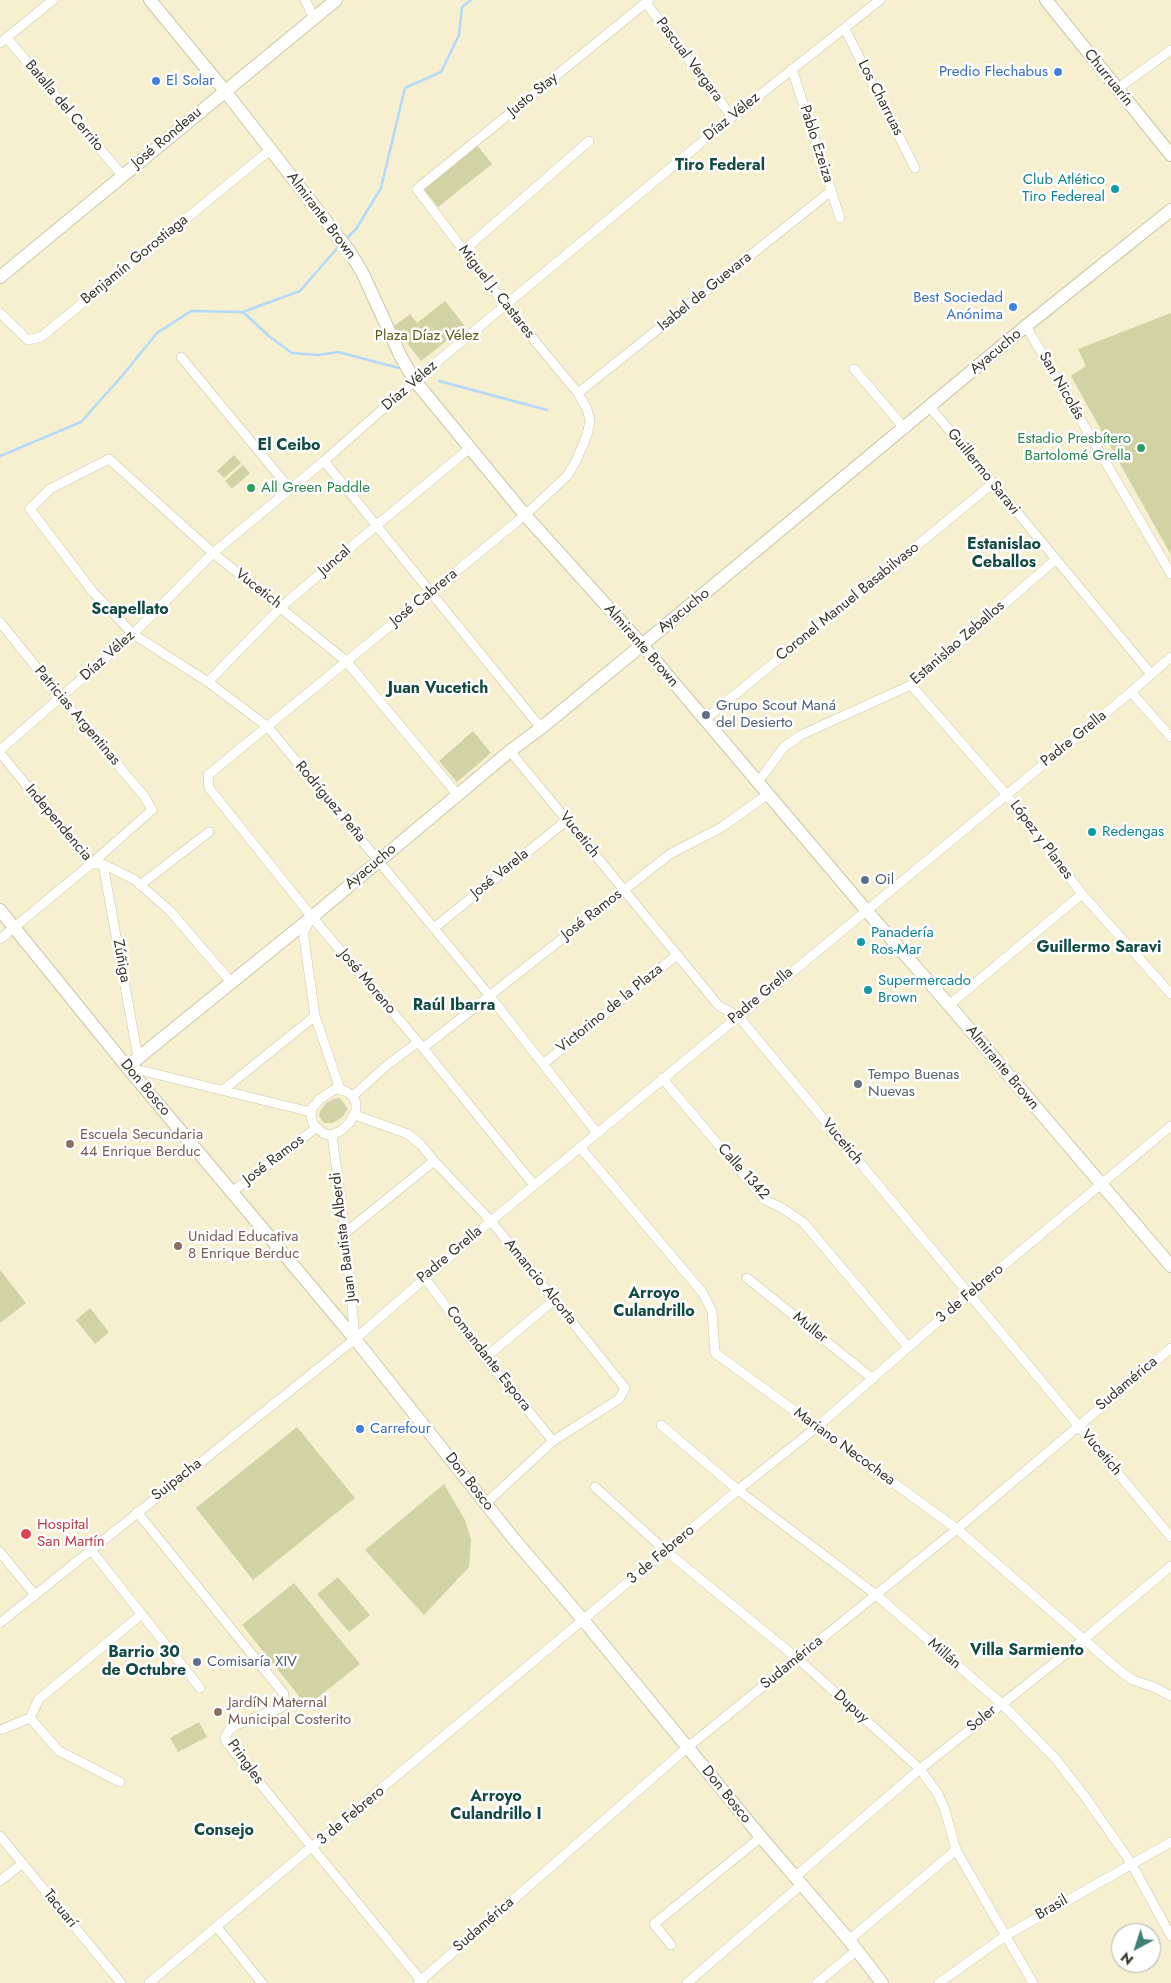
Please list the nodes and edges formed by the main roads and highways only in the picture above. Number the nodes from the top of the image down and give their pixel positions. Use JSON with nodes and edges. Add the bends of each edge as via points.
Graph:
{"nodes":[{"id":1,"x":150,"y":0,"type":"edge"},
{"id":2,"x":336,"y":0,"type":"edge"},
{"id":3,"x":1046,"y":0,"type":"edge"},
{"id":4,"x":225,"y":90,"type":"junction"},
{"id":5,"x":1171,"y":154,"type":"edge"},
{"id":6,"x":1171,"y":210,"type":"edge"},
{"id":7,"x":0,"y":277,"type":"edge"},
{"id":8,"x":642,"y":645,"type":"junction"},
{"id":9,"x":0,"y":910,"type":"edge"},
{"id":10,"x":127,"y":1067,"type":"junction"},
{"id":11,"x":1171,"y":1266,"type":"edge"},
{"id":12,"x":882,"y":1983,"type":"edge"}],
"edges":[{"from":1,"to":4,"type":"main road","name":"Almirante Brown"},
{"from":2,"to":4,"type":"main road","name":"José Rondeau"},
{"from":3,"to":5,"type":"main road","name":"Churruarín"},
{"from":4,"to":7,"type":"main road","name":"José Rondeau"},
{"from":4,"to":8,"type":"main road","name":"Almirante Brown","via":[[350,252],[415,382],[525,515]]},
{"from":6,"to":8,"type":"main road","name":"Ayacucho"},
{"from":8,"to":10,"type":"main road","name":"Ayacucho"},
{"from":8,"to":11,"type":"main road","name":"Almirante Brown"},
{"from":9,"to":10,"type":"main road","name":"Don Bosco"},
{"from":10,"to":12,"type":"main road","name":"Don Bosco","via":[[355,1339],[513,1538]]}]}
